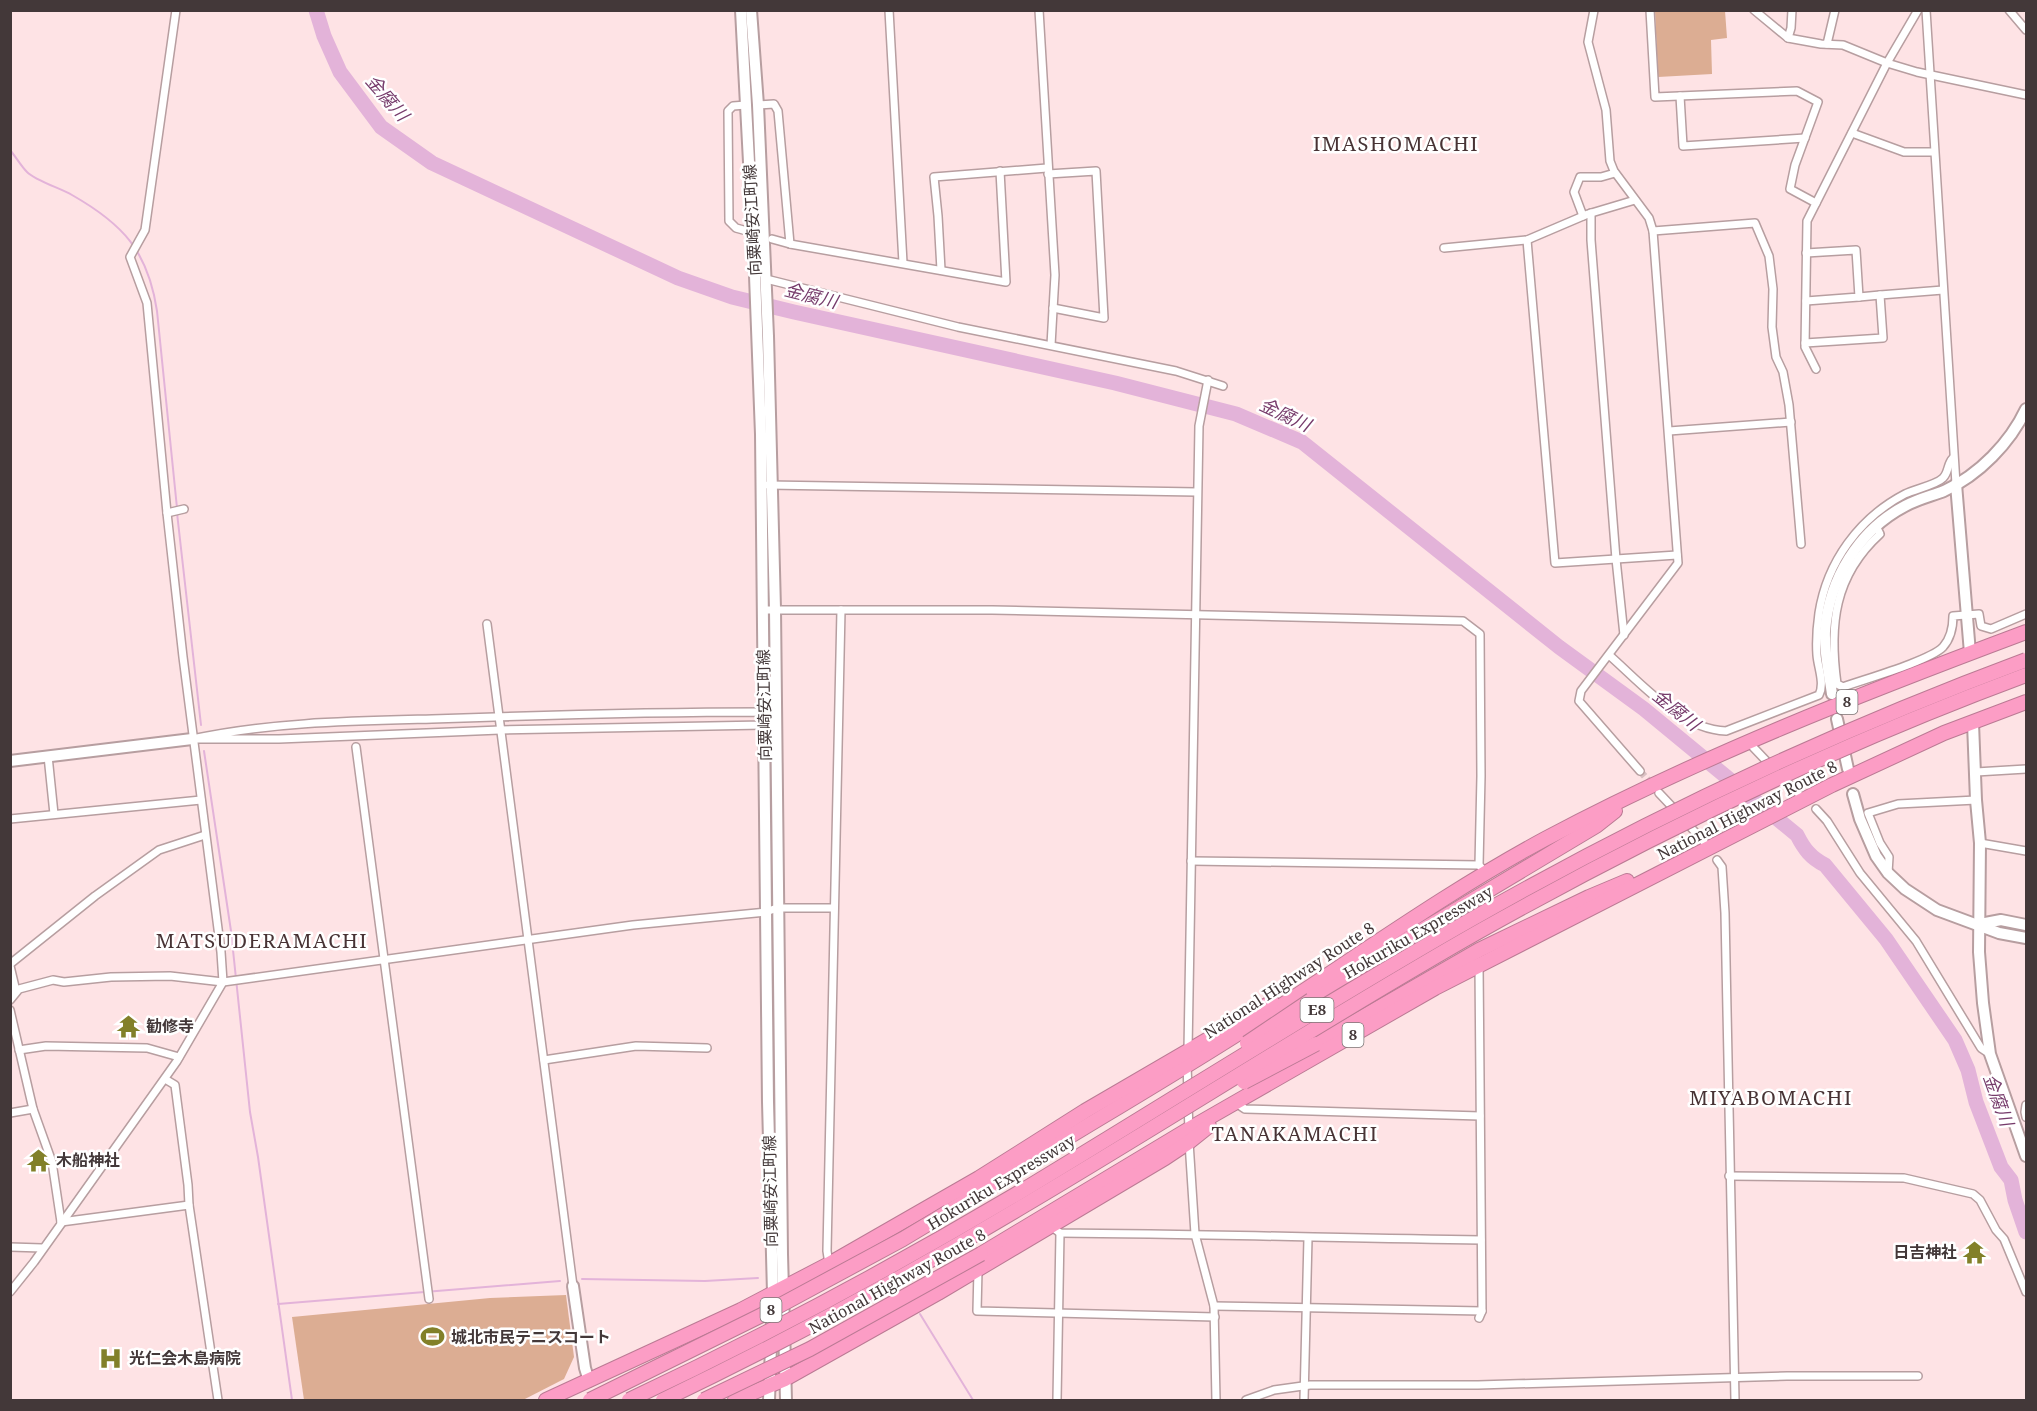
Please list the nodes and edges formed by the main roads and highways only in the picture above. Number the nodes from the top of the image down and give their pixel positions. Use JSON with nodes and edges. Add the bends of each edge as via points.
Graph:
{"nodes":[{"id":1,"x":741,"y":10,"type":"edge"},
{"id":2,"x":751,"y":10,"type":"edge"},
{"id":3,"x":752,"y":105,"type":"junction"},
{"id":4,"x":2026,"y":409,"type":"edge"},
{"id":5,"x":2023,"y":423,"type":"edge"},
{"id":6,"x":1956,"y":484,"type":"junction"},
{"id":7,"x":767,"y":485,"type":"junction"},
{"id":8,"x":2026,"y":632,"type":"edge"},
{"id":9,"x":1970,"y":653,"type":"junction"},
{"id":10,"x":2026,"y":660,"type":"edge"},
{"id":11,"x":2026,"y":675,"type":"edge"},
{"id":12,"x":1832,"y":694,"type":"dead end"},
{"id":13,"x":2026,"y":702,"type":"edge"},
{"id":14,"x":1837,"y":718,"type":"dead end"},
{"id":15,"x":1973,"y":723,"type":"junction"},
{"id":16,"x":192,"y":739,"type":"road end"},
{"id":17,"x":10,"y":761,"type":"edge"},
{"id":18,"x":1848,"y":769,"type":"dead end"},
{"id":19,"x":1638,"y":793,"type":"junction"},
{"id":20,"x":1853,"y":794,"type":"dead end"},
{"id":21,"x":1733,"y":837,"type":"junction"},
{"id":22,"x":1979,"y":924,"type":"junction"},
{"id":23,"x":2026,"y":925,"type":"edge"},
{"id":24,"x":2026,"y":938,"type":"edge"},
{"id":25,"x":1348,"y":960,"type":"junction"},
{"id":26,"x":1189,"y":1136,"type":"junction"},
{"id":27,"x":1109,"y":1137,"type":"junction"},
{"id":28,"x":2026,"y":1156,"type":"edge"},
{"id":29,"x":1077,"y":1174,"type":"junction"},
{"id":30,"x":573,"y":1287,"type":"road end"},
{"id":31,"x":778,"y":1290,"type":"junction"},
{"id":32,"x":785,"y":1379,"type":"junction"},
{"id":33,"x":589,"y":1381,"type":"junction"},
{"id":34,"x":769,"y":1386,"type":"junction"},
{"id":35,"x":546,"y":1401,"type":"edge"},
{"id":36,"x":591,"y":1401,"type":"edge"},
{"id":37,"x":629,"y":1401,"type":"edge"},
{"id":38,"x":663,"y":1401,"type":"edge"},
{"id":39,"x":704,"y":1401,"type":"edge"},
{"id":40,"x":735,"y":1401,"type":"edge"},
{"id":41,"x":769,"y":1401,"type":"edge"},
{"id":42,"x":786,"y":1401,"type":"edge"}],
"edges":[{"from":1,"to":3,"type":"main road","name":"向粟崎安江町線"},
{"from":2,"to":3,"type":"main road","name":"向粟崎安江町線"},
{"from":3,"to":7,"type":"main road","name":"向粟崎安江町線"},
{"from":4,"to":5,"type":"main road"},
{"from":5,"to":6,"type":"main road","via":[[1983,465]]},
{"from":6,"to":9,"type":"main road"},
{"from":6,"to":12,"type":"main road","via":[[1879,519],[1853,551],[1831,596],[1825,632]]},
{"from":7,"to":31,"type":"main road","name":"向粟崎安江町線","via":[[775,609]]},
{"from":7,"to":31,"type":"main road","name":"向粟崎安江町線","via":[[763,610],[766,912]]},
{"from":8,"to":9,"type":"highway","name":"National Highway Route 8","number":"8"},
{"from":9,"to":19,"type":"highway","name":"National Highway Route 8","number":"8","via":[[1725,752]]},
{"from":10,"to":27,"type":"highway","name":"Hokuriku Expressway","number":"E8","bridge":true,"via":[[1803,751],[1560,870],[1385,969]]},
{"from":11,"to":29,"type":"highway","name":"Hokuriku Expressway","number":"E8","bridge":true,"via":[[1808,764],[1569,882],[1392,982]]},
{"from":13,"to":15,"type":"highway","name":"National Highway Route 8","number":"8"},
{"from":14,"to":18,"type":"main road"},
{"from":15,"to":21,"type":"highway","name":"National Highway Route 8","number":"8","via":[[1887,758]]},
{"from":15,"to":22,"type":"main road","via":[[1980,843]]},
{"from":16,"to":17,"type":"main road"},
{"from":19,"to":25,"type":"highway","name":"National Highway Route 8","number":"8","via":[[1482,869]]},
{"from":19,"to":27,"type":"highway","bridge":true,"via":[[1596,826],[1422,930]]},
{"from":20,"to":22,"type":"main road","via":[[1867,838],[1888,873],[1922,902]]},
{"from":21,"to":26,"type":"highway","name":"National Highway Route 8","number":"8","via":[[1406,1005],[1236,1103]]},
{"from":21,"to":29,"type":"highway","bridge":true,"via":[[1589,897],[1456,963]]},
{"from":22,"to":23,"type":"main road","via":[[2001,920]]},
{"from":22,"to":24,"type":"main road"},
{"from":22,"to":28,"type":"main road","via":[[1990,1054]]},
{"from":25,"to":31,"type":"highway","via":[[1188,1050],[979,1178]]},
{"from":25,"to":36,"type":"highway","name":"National Highway Route 8","number":"8","bridge":true,"via":[[1187,1066],[903,1239]]},
{"from":26,"to":32,"type":"highway","via":[[1056,1230]]},
{"from":26,"to":39,"type":"highway","name":"National Highway Route 8","bridge":true,"via":[[810,1349]]},
{"from":27,"to":37,"type":"highway","name":"Hokuriku Expressway","number":"E8","bridge":true,"via":[[821,1304]]},
{"from":29,"to":38,"type":"highway","name":"Hokuriku Expressway","number":"E8","bridge":true,"via":[[829,1317]]},
{"from":30,"to":33,"type":"main road"},
{"from":31,"to":32,"type":"main road","name":"向粟崎安江町線"},
{"from":31,"to":33,"type":"highway"},
{"from":31,"to":34,"type":"main road","name":"向粟崎安江町線"},
{"from":32,"to":34,"type":"highway"},
{"from":32,"to":42,"type":"main road","name":"向粟崎安江町線"},
{"from":33,"to":35,"type":"highway"},
{"from":34,"to":40,"type":"highway"},
{"from":34,"to":41,"type":"main road","name":"向粟崎安江町線"}]}
